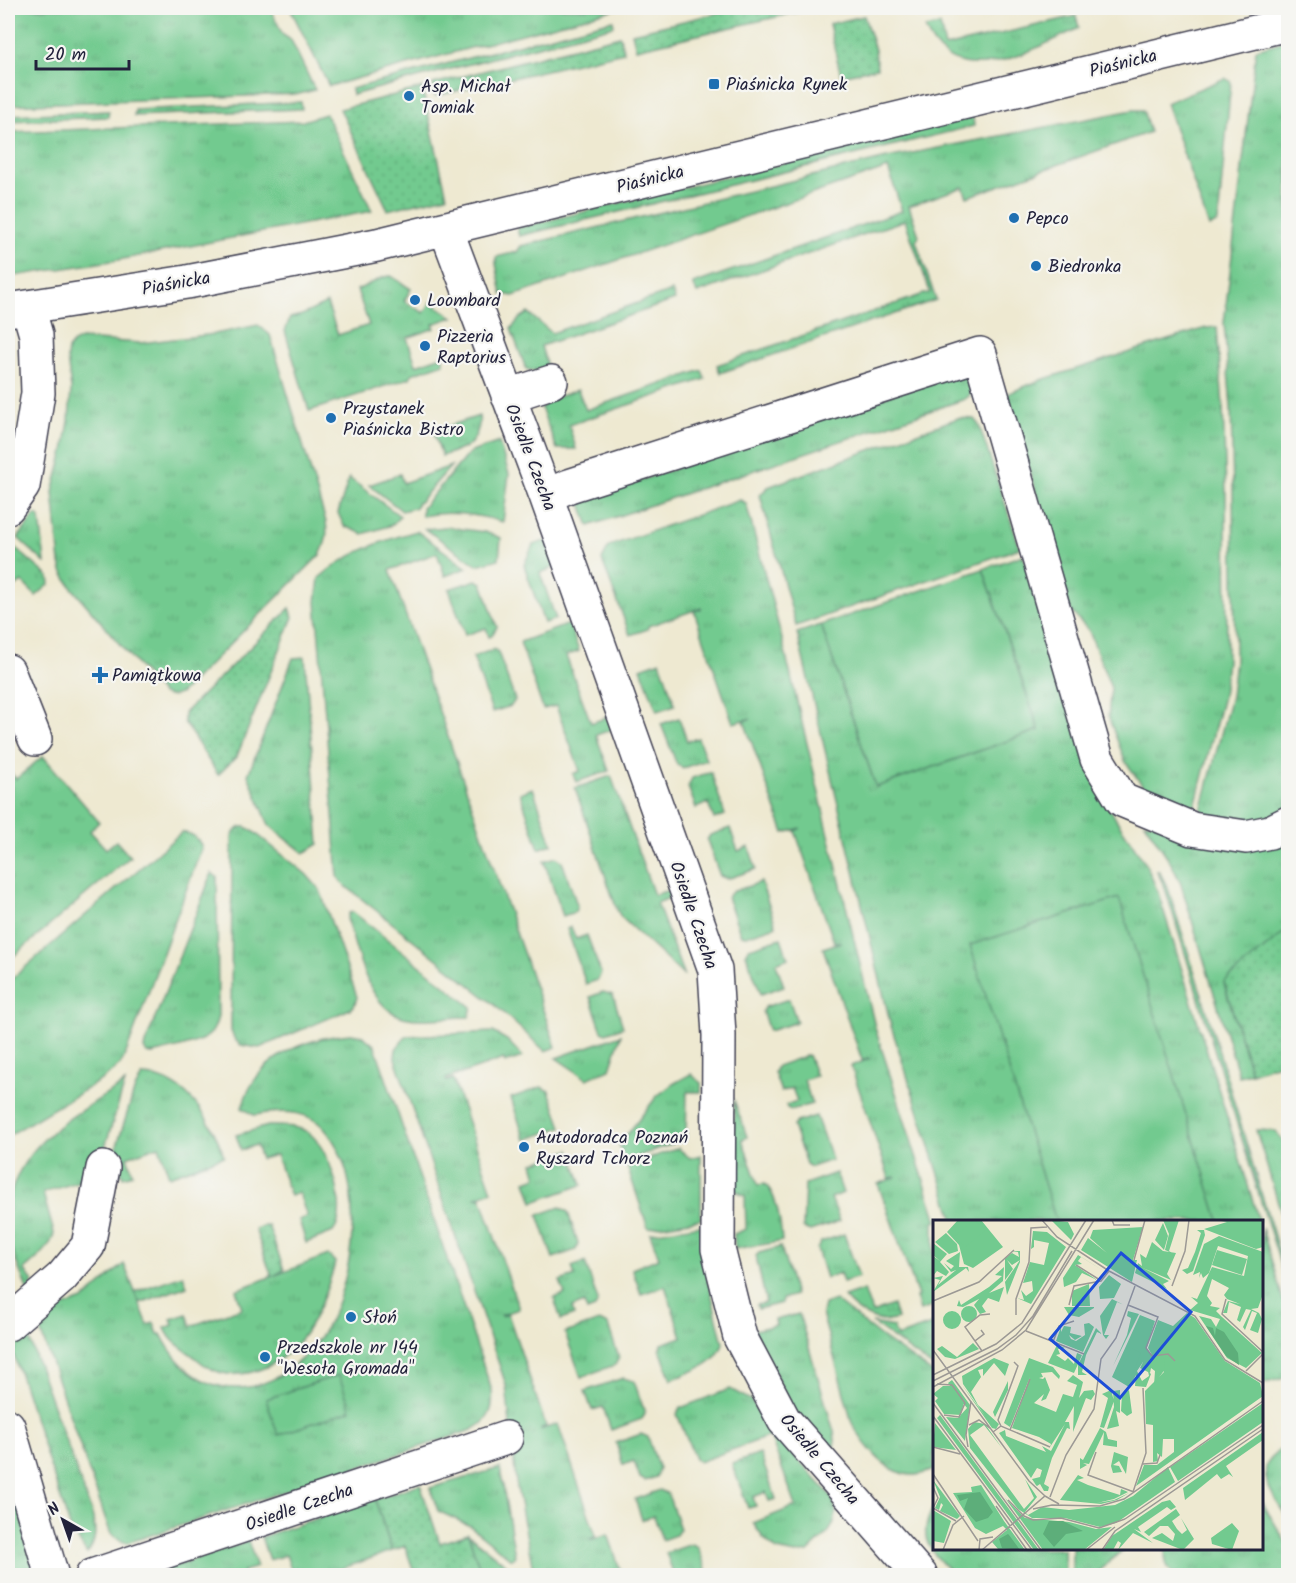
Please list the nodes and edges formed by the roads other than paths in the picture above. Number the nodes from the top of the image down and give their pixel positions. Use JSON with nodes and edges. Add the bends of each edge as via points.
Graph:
{"nodes":[{"id":1,"x":1288,"y":24,"type":"edge"},
{"id":2,"x":446,"y":229,"type":"junction"},
{"id":3,"x":18,"y":309,"type":"edge"},
{"id":4,"x":551,"y":382,"type":"dead end"},
{"id":5,"x":508,"y":396,"type":"junction"},
{"id":6,"x":13,"y":494,"type":"edge"},
{"id":7,"x":546,"y":496,"type":"junction"},
{"id":8,"x":8,"y":671,"type":"edge"},
{"id":9,"x":35,"y":739,"type":"dead end"},
{"id":10,"x":1288,"y":823,"type":"edge"},
{"id":11,"x":103,"y":1168,"type":"dead end"},
{"id":12,"x":8,"y":1324,"type":"edge"},
{"id":13,"x":8,"y":1426,"type":"edge"},
{"id":14,"x":506,"y":1438,"type":"dead end"},
{"id":15,"x":52,"y":1575,"type":"edge"},
{"id":16,"x":92,"y":1575,"type":"edge"},
{"id":17,"x":921,"y":1575,"type":"edge"}],
"edges":[{"from":1,"to":2,"type":"street","name":"Piaśnicka"},
{"from":2,"to":3,"type":"street","name":"Piaśnicka","via":[[198,280]]},
{"from":2,"to":5,"type":"street","name":"Osiedle Czecha"},
{"from":3,"to":6,"type":"street","via":[[36,335],[38,393]]},
{"from":4,"to":5,"type":"street"},
{"from":5,"to":7,"type":"street","name":"Osiedle Czecha"},
{"from":7,"to":10,"type":"street","via":[[980,354],[1097,759],[1122,800],[1192,828],[1246,837]]},
{"from":7,"to":17,"type":"street","name":"Osiedle Czecha","via":[[715,970],[718,1249],[740,1338],[784,1420]]},
{"from":8,"to":9,"type":"street"},
{"from":11,"to":12,"type":"street","via":[[88,1246],[62,1277]]},
{"from":13,"to":15,"type":"street"},
{"from":14,"to":16,"type":"street","name":"Osiedle Czecha"}]}
